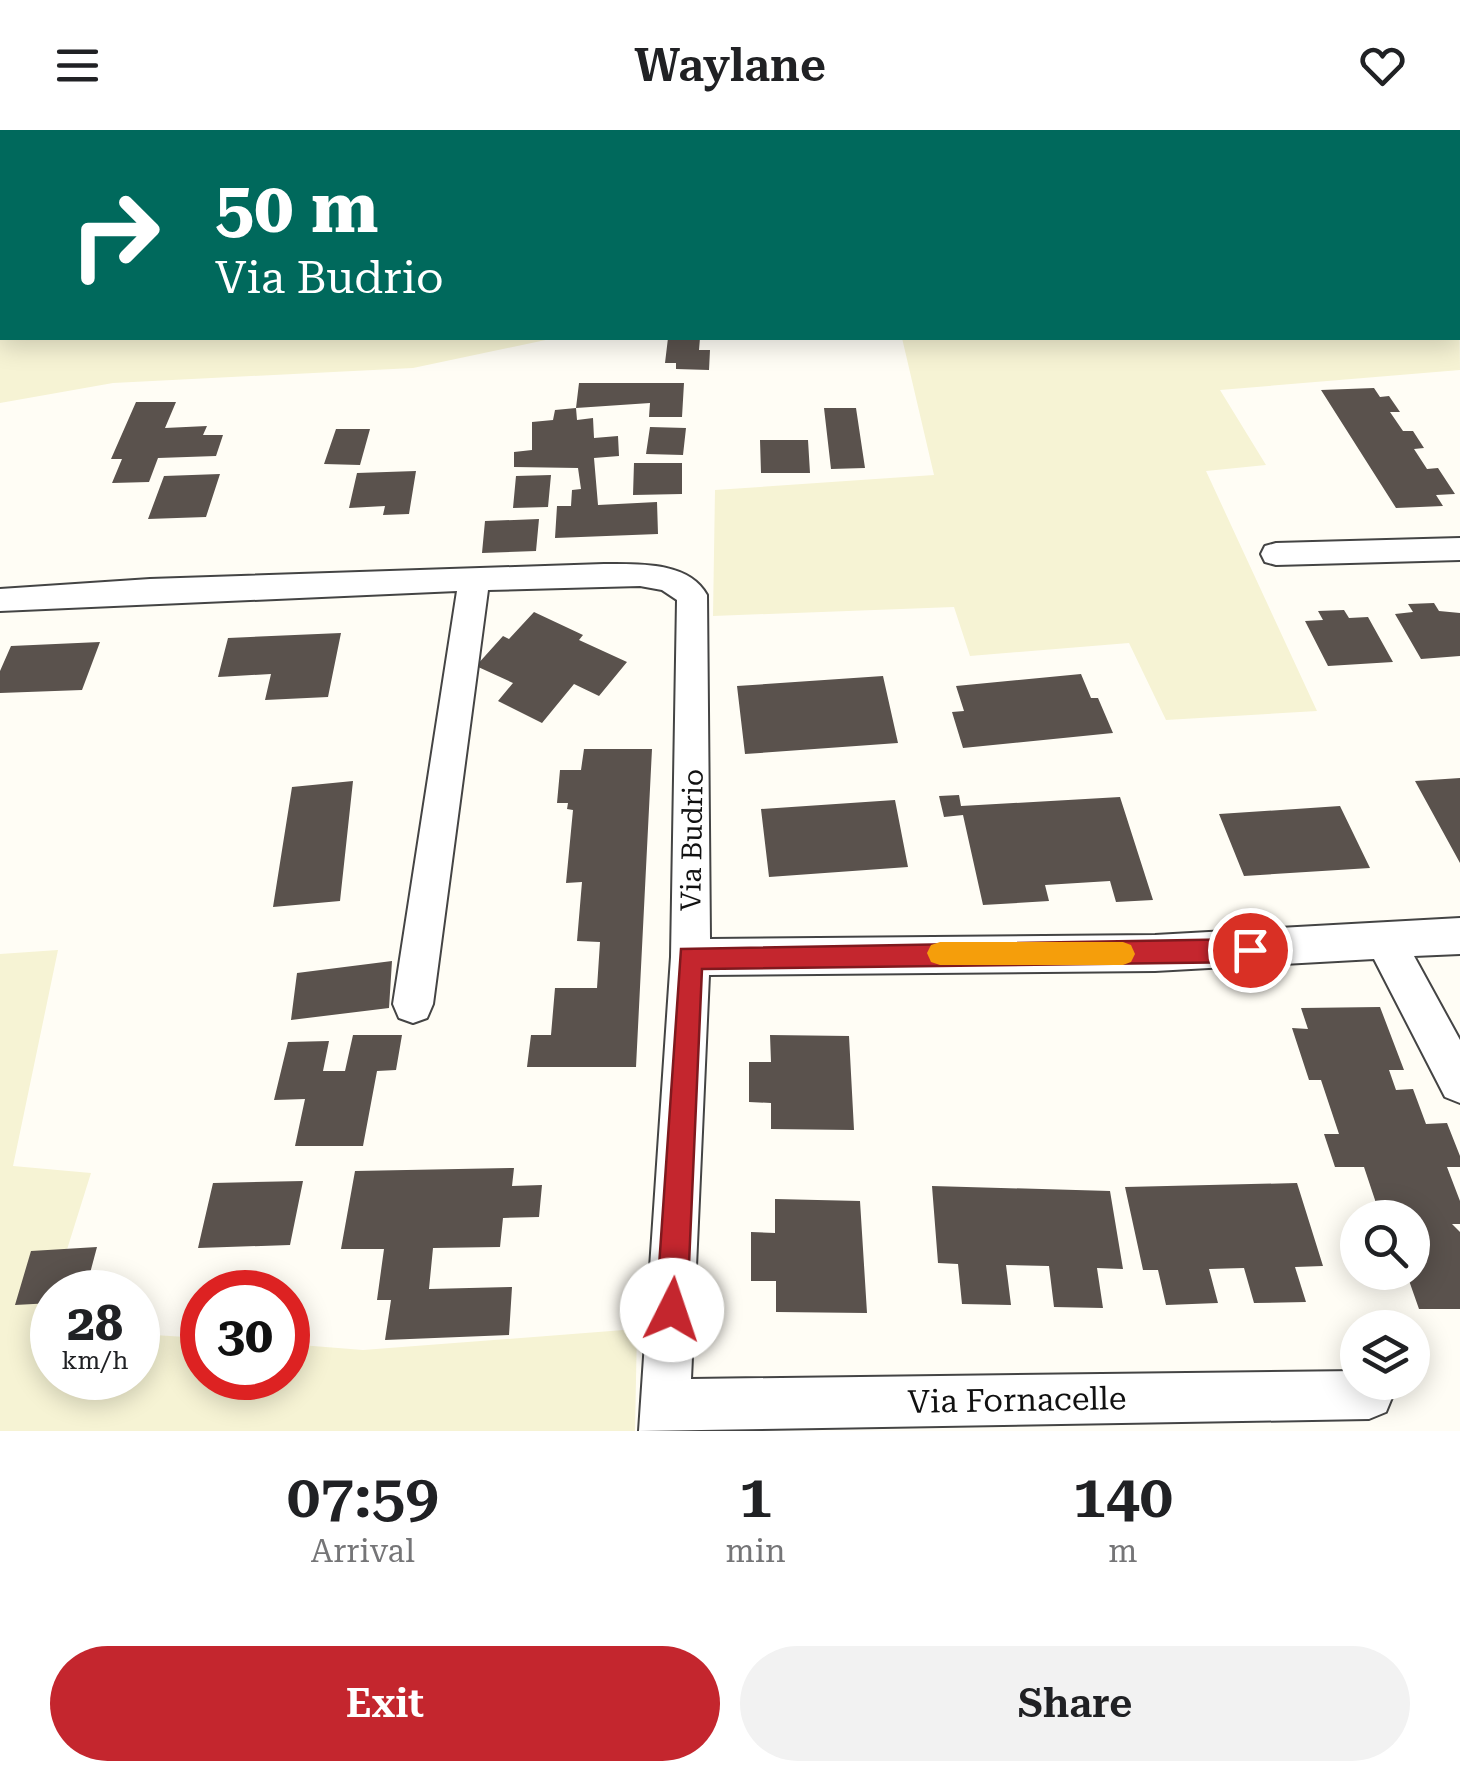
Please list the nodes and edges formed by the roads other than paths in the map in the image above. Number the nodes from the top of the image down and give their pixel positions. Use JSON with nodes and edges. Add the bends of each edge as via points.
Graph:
{"nodes":[{"id":1,"x":1460,"y":548,"type":"edge"},
{"id":2,"x":1276,"y":554,"type":"dead end"},
{"id":3,"x":474,"y":580,"type":"junction"},
{"id":4,"x":0,"y":600,"type":"edge"},
{"id":5,"x":1460,"y":936,"type":"edge"},
{"id":6,"x":1385,"y":941,"type":"junction"},
{"id":7,"x":690,"y":958,"type":"junction"},
{"id":8,"x":413,"y":1004,"type":"dead end"},
{"id":9,"x":1460,"y":1082,"type":"edge"},
{"id":10,"x":1340,"y":1397,"type":"edge"},
{"id":11,"x":665,"y":1417,"type":"edge"}],
"edges":[{"from":1,"to":2,"type":"street"},
{"from":3,"to":4,"type":"street","name":"Via Budrio"},
{"from":3,"to":7,"type":"street","name":"Via Budrio","via":[[639,575],[668,578],[692,596]]},
{"from":3,"to":8,"type":"street"},
{"from":5,"to":6,"type":"street"},
{"from":6,"to":7,"type":"street","via":[[1155,953]]},
{"from":6,"to":9,"type":"street"},
{"from":7,"to":11,"type":"street","name":"Via Fornacelle"},
{"from":10,"to":11,"type":"street","name":"Via Fornacelle"}]}
